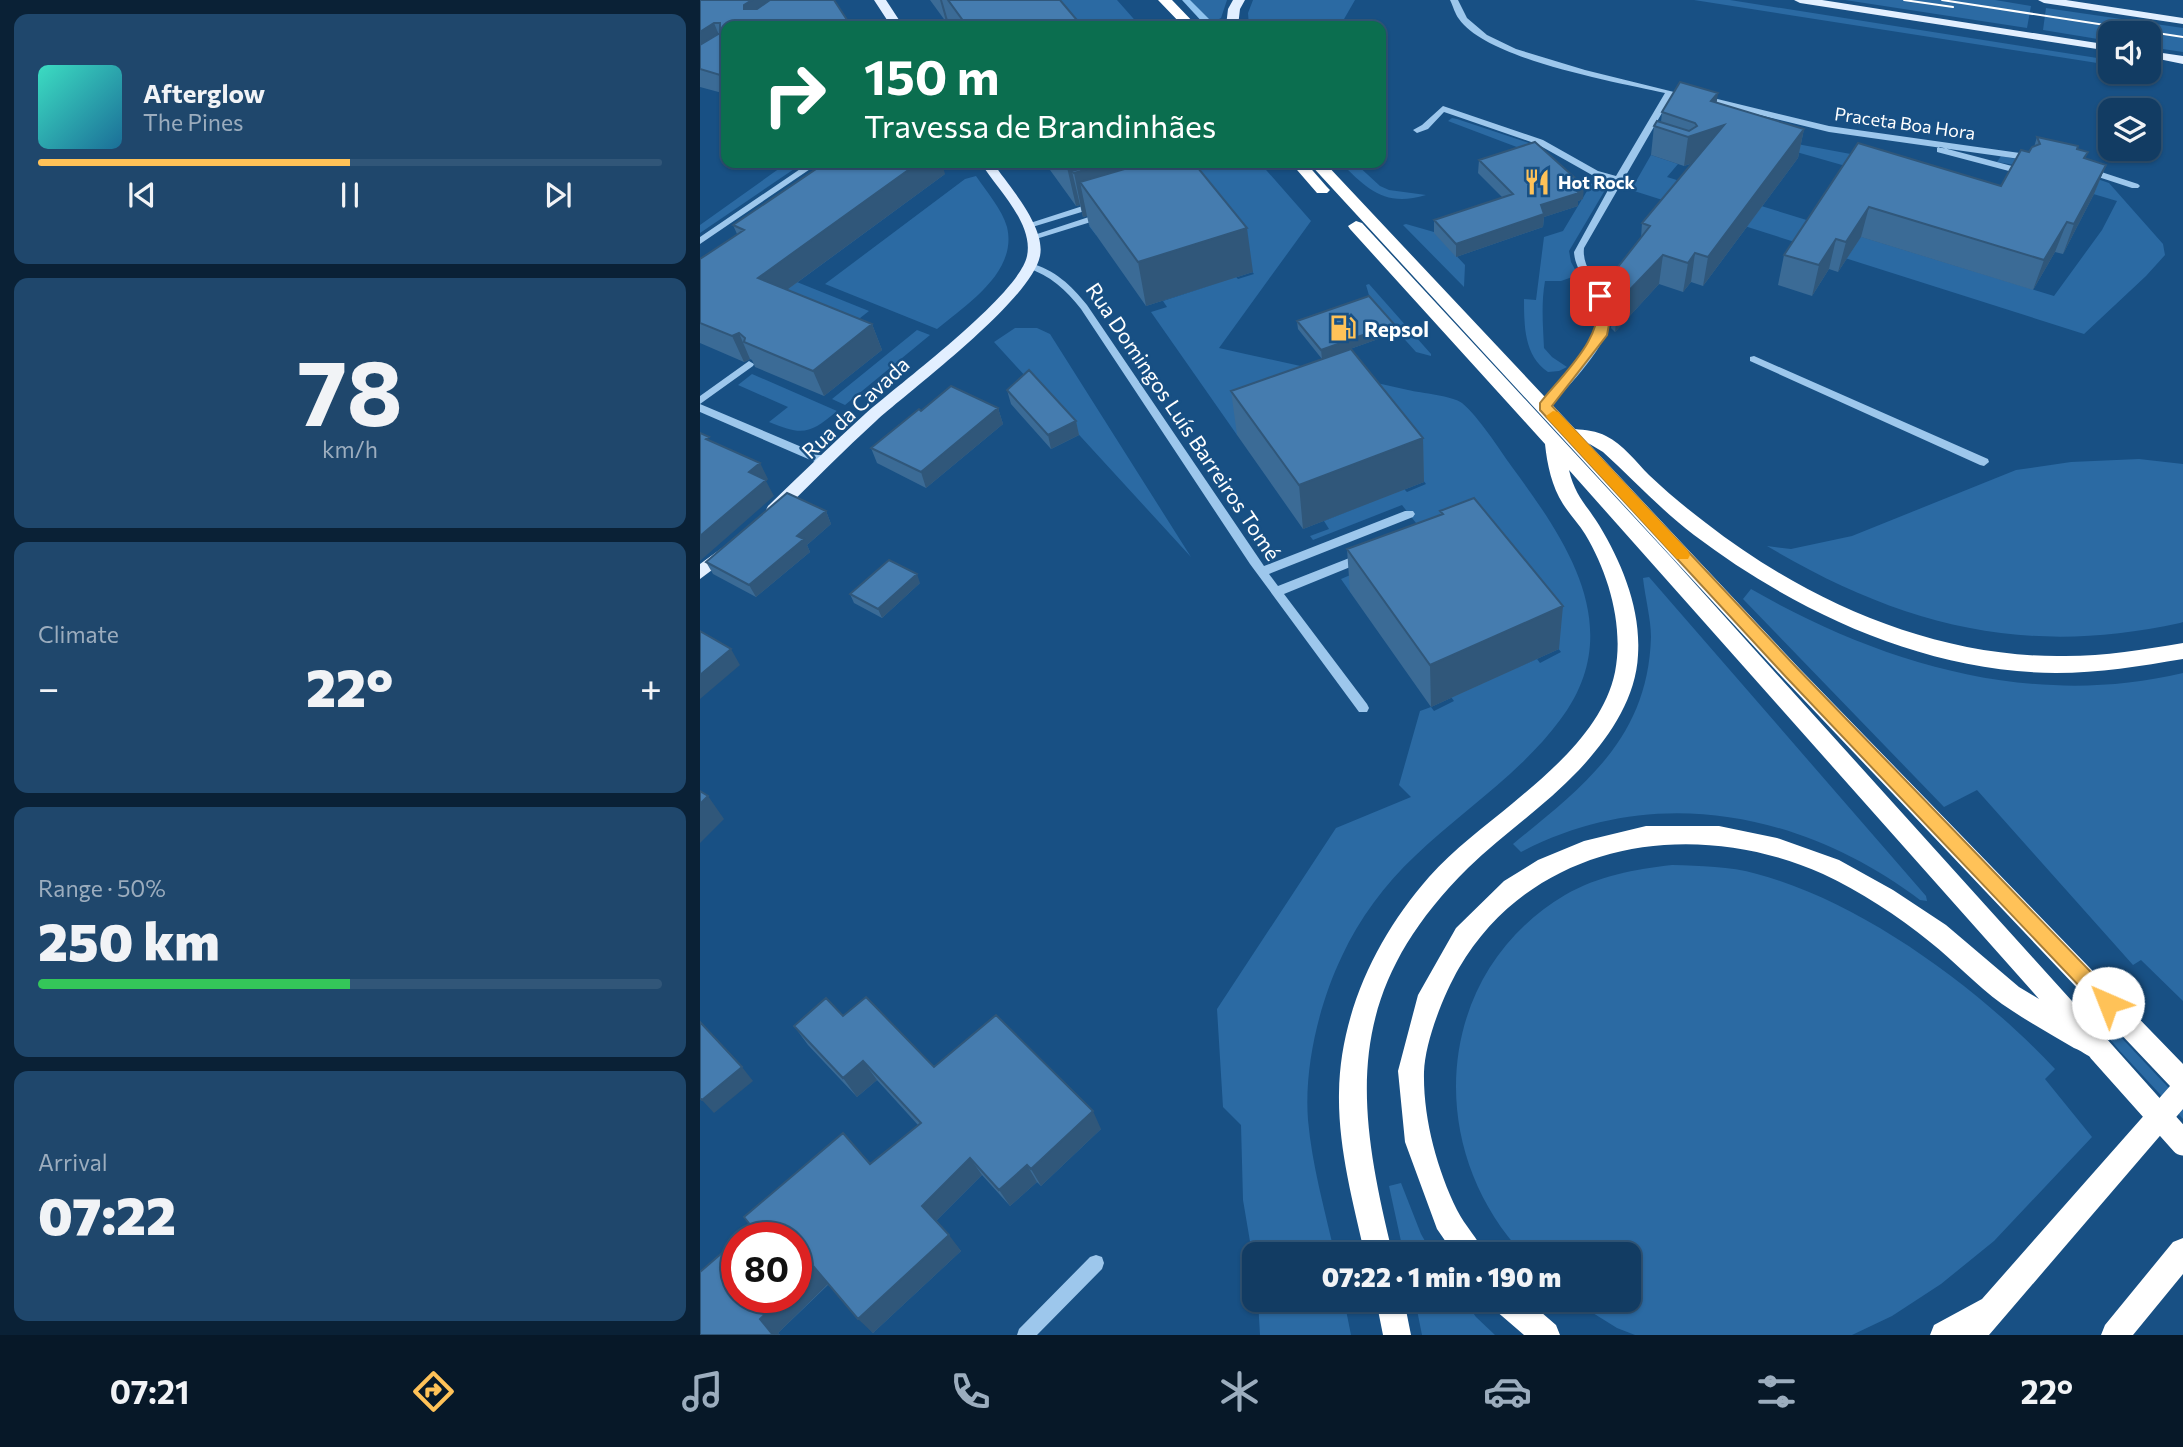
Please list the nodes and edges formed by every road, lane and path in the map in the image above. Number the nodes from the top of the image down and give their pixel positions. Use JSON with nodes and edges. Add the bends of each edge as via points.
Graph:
{"nodes":[{"id":1,"x":880,"y":0,"type":"edge"},
{"id":2,"x":1148,"y":0,"type":"edge"},
{"id":3,"x":1165,"y":0,"type":"edge"},
{"id":4,"x":1239,"y":0,"type":"edge"},
{"id":5,"x":1454,"y":0,"type":"edge"},
{"id":6,"x":1800,"y":0,"type":"edge"},
{"id":7,"x":2045,"y":0,"type":"edge"},
{"id":8,"x":894,"y":21,"type":"edge"},
{"id":9,"x":1167,"y":21,"type":"edge"},
{"id":10,"x":1185,"y":21,"type":"edge"},
{"id":11,"x":1233,"y":21,"type":"edge"},
{"id":12,"x":2183,"y":21,"type":"edge"},
{"id":13,"x":2098,"y":46,"type":"edge"},
{"id":14,"x":2161,"y":56,"type":"edge"},
{"id":15,"x":2183,"y":60,"type":"edge"},
{"id":16,"x":1670,"y":92,"type":"junction"},
{"id":17,"x":1417,"y":130,"type":"dead end"},
{"id":18,"x":1905,"y":140,"type":"junction"},
{"id":19,"x":2046,"y":160,"type":"edge"},
{"id":20,"x":2071,"y":166,"type":"edge"},
{"id":21,"x":808,"y":168,"type":"edge"},
{"id":22,"x":991,"y":168,"type":"edge"},
{"id":23,"x":1303,"y":168,"type":"edge"},
{"id":24,"x":1322,"y":168,"type":"edge"},
{"id":25,"x":2024,"y":172,"type":"edge"},
{"id":26,"x":1617,"y":185,"type":"junction"},
{"id":27,"x":2135,"y":186,"type":"dead end"},
{"id":28,"x":1101,"y":203,"type":"edge"},
{"id":29,"x":1111,"y":213,"type":"edge"},
{"id":30,"x":1031,"y":231,"type":"junction"},
{"id":31,"x":700,"y":241,"type":"edge"},
{"id":32,"x":1030,"y":266,"type":"junction"},
{"id":33,"x":1754,"y":359,"type":"dead end"},
{"id":34,"x":748,"y":364,"type":"edge"},
{"id":35,"x":700,"y":401,"type":"edge"},
{"id":36,"x":1544,"y":407,"type":"junction"},
{"id":37,"x":700,"y":408,"type":"edge"},
{"id":38,"x":1562,"y":439,"type":"junction"},
{"id":39,"x":826,"y":461,"type":"junction"},
{"id":40,"x":1984,"y":462,"type":"dead end"},
{"id":41,"x":1409,"y":514,"type":"dead end"},
{"id":42,"x":759,"y":523,"type":"edge"},
{"id":43,"x":739,"y":539,"type":"edge"},
{"id":44,"x":1372,"y":553,"type":"edge"},
{"id":45,"x":1262,"y":572,"type":"junction"},
{"id":46,"x":700,"y":573,"type":"edge"},
{"id":47,"x":1276,"y":592,"type":"junction"},
{"id":48,"x":2183,"y":651,"type":"edge"},
{"id":49,"x":1363,"y":708,"type":"dead end"},
{"id":50,"x":2100,"y":1050,"type":"junction"},
{"id":51,"x":2183,"y":1082,"type":"edge"},
{"id":52,"x":2183,"y":1090,"type":"edge"},
{"id":53,"x":2183,"y":1143,"type":"edge"},
{"id":54,"x":1376,"y":1242,"type":"edge"},
{"id":55,"x":1462,"y":1242,"type":"edge"},
{"id":56,"x":2183,"y":1252,"type":"edge"},
{"id":57,"x":1096,"y":1263,"type":"dead end"},
{"id":58,"x":1998,"y":1303,"type":"junction"},
{"id":59,"x":1392,"y":1312,"type":"edge"},
{"id":60,"x":1519,"y":1312,"type":"edge"},
{"id":61,"x":1025,"y":1335,"type":"edge"},
{"id":62,"x":1397,"y":1335,"type":"edge"},
{"id":63,"x":1546,"y":1335,"type":"edge"},
{"id":64,"x":1944,"y":1335,"type":"edge"},
{"id":65,"x":1970,"y":1335,"type":"edge"},
{"id":66,"x":2115,"y":1335,"type":"edge"}],
"edges":[{"from":1,"to":8,"type":"main road"},
{"from":2,"to":9,"type":"highway"},
{"from":3,"to":10,"type":"highway"},
{"from":4,"to":11,"type":"main road"},
{"from":5,"to":16,"type":"street","name":"Praceta Boa Hora","via":[[1466,23],[1513,52]]},
{"from":6,"to":13,"type":"main road"},
{"from":7,"to":12,"type":"main road"},
{"from":14,"to":15,"type":"main road"},
{"from":16,"to":18,"type":"street","name":"Praceta Boa Hora","via":[[1829,129]]},
{"from":16,"to":26,"type":"street","via":[[1646,142]]},
{"from":17,"to":26,"type":"street","via":[[1443,109],[1540,142]]},
{"from":18,"to":19,"type":"street","name":"Praceta Boa Hora"},
{"from":18,"to":25,"type":"street"},
{"from":20,"to":27,"type":"street"},
{"from":21,"to":31,"type":"street"},
{"from":22,"to":30,"type":"main road"},
{"from":23,"to":38,"type":"highway"},
{"from":24,"to":36,"type":"highway"},
{"from":26,"to":36,"type":"street","via":[[1577,254],[1606,308],[1606,320],[1596,342]]},
{"from":28,"to":30,"type":"lane"},
{"from":29,"to":30,"type":"street"},
{"from":30,"to":32,"type":"main road","via":[[1034,255]]},
{"from":32,"to":39,"type":"main road","name":"Rua da Cavada","via":[[1003,303]]},
{"from":32,"to":45,"type":"street","name":"Rua Domingos Luís Barreiros Tomé","via":[[1059,280],[1084,307]]},
{"from":33,"to":40,"type":"street"},
{"from":34,"to":35,"type":"street"},
{"from":36,"to":38,"type":"highway"},
{"from":37,"to":39,"type":"street"},
{"from":38,"to":48,"type":"highway","via":[[1599,439],[1718,544],[1819,605],[1903,639],[1979,658],[2038,665],[2092,666]]},
{"from":38,"to":50,"type":"highway","via":[[1683,583]]},
{"from":38,"to":51,"type":"highway"},
{"from":38,"to":54,"type":"highway","via":[[1566,492],[1591,527],[1613,573],[1624,612],[1628,655],[1624,679],[1588,747],[1419,905],[1393,943],[1375,983],[1353,1061],[1352,1093]]},
{"from":39,"to":42,"type":"main road","name":"Rua da Cavada"},
{"from":41,"to":45,"type":"street"},
{"from":43,"to":46,"type":"main road"},
{"from":44,"to":47,"type":"street"},
{"from":45,"to":47,"type":"street","name":"Rua Domingos Luís Barreiros Tomé"},
{"from":47,"to":49,"type":"street","name":"Rua Domingos Luís Barreiros Tomé"},
{"from":50,"to":53,"type":"highway","bridge":true},
{"from":50,"to":55,"type":"highway","via":[[2010,995],[1937,933],[1885,897],[1831,867],[1777,848],[1719,836],[1646,836],[1584,850],[1546,867],[1486,912],[1465,936],[1430,995],[1411,1071],[1418,1142],[1447,1219]]},
{"from":52,"to":58,"type":"highway"},
{"from":56,"to":66,"type":"highway"},
{"from":57,"to":61,"type":"street"},
{"from":58,"to":64,"type":"highway"},
{"from":58,"to":65,"type":"highway"},
{"from":59,"to":62,"type":"highway"},
{"from":60,"to":63,"type":"highway"}]}
